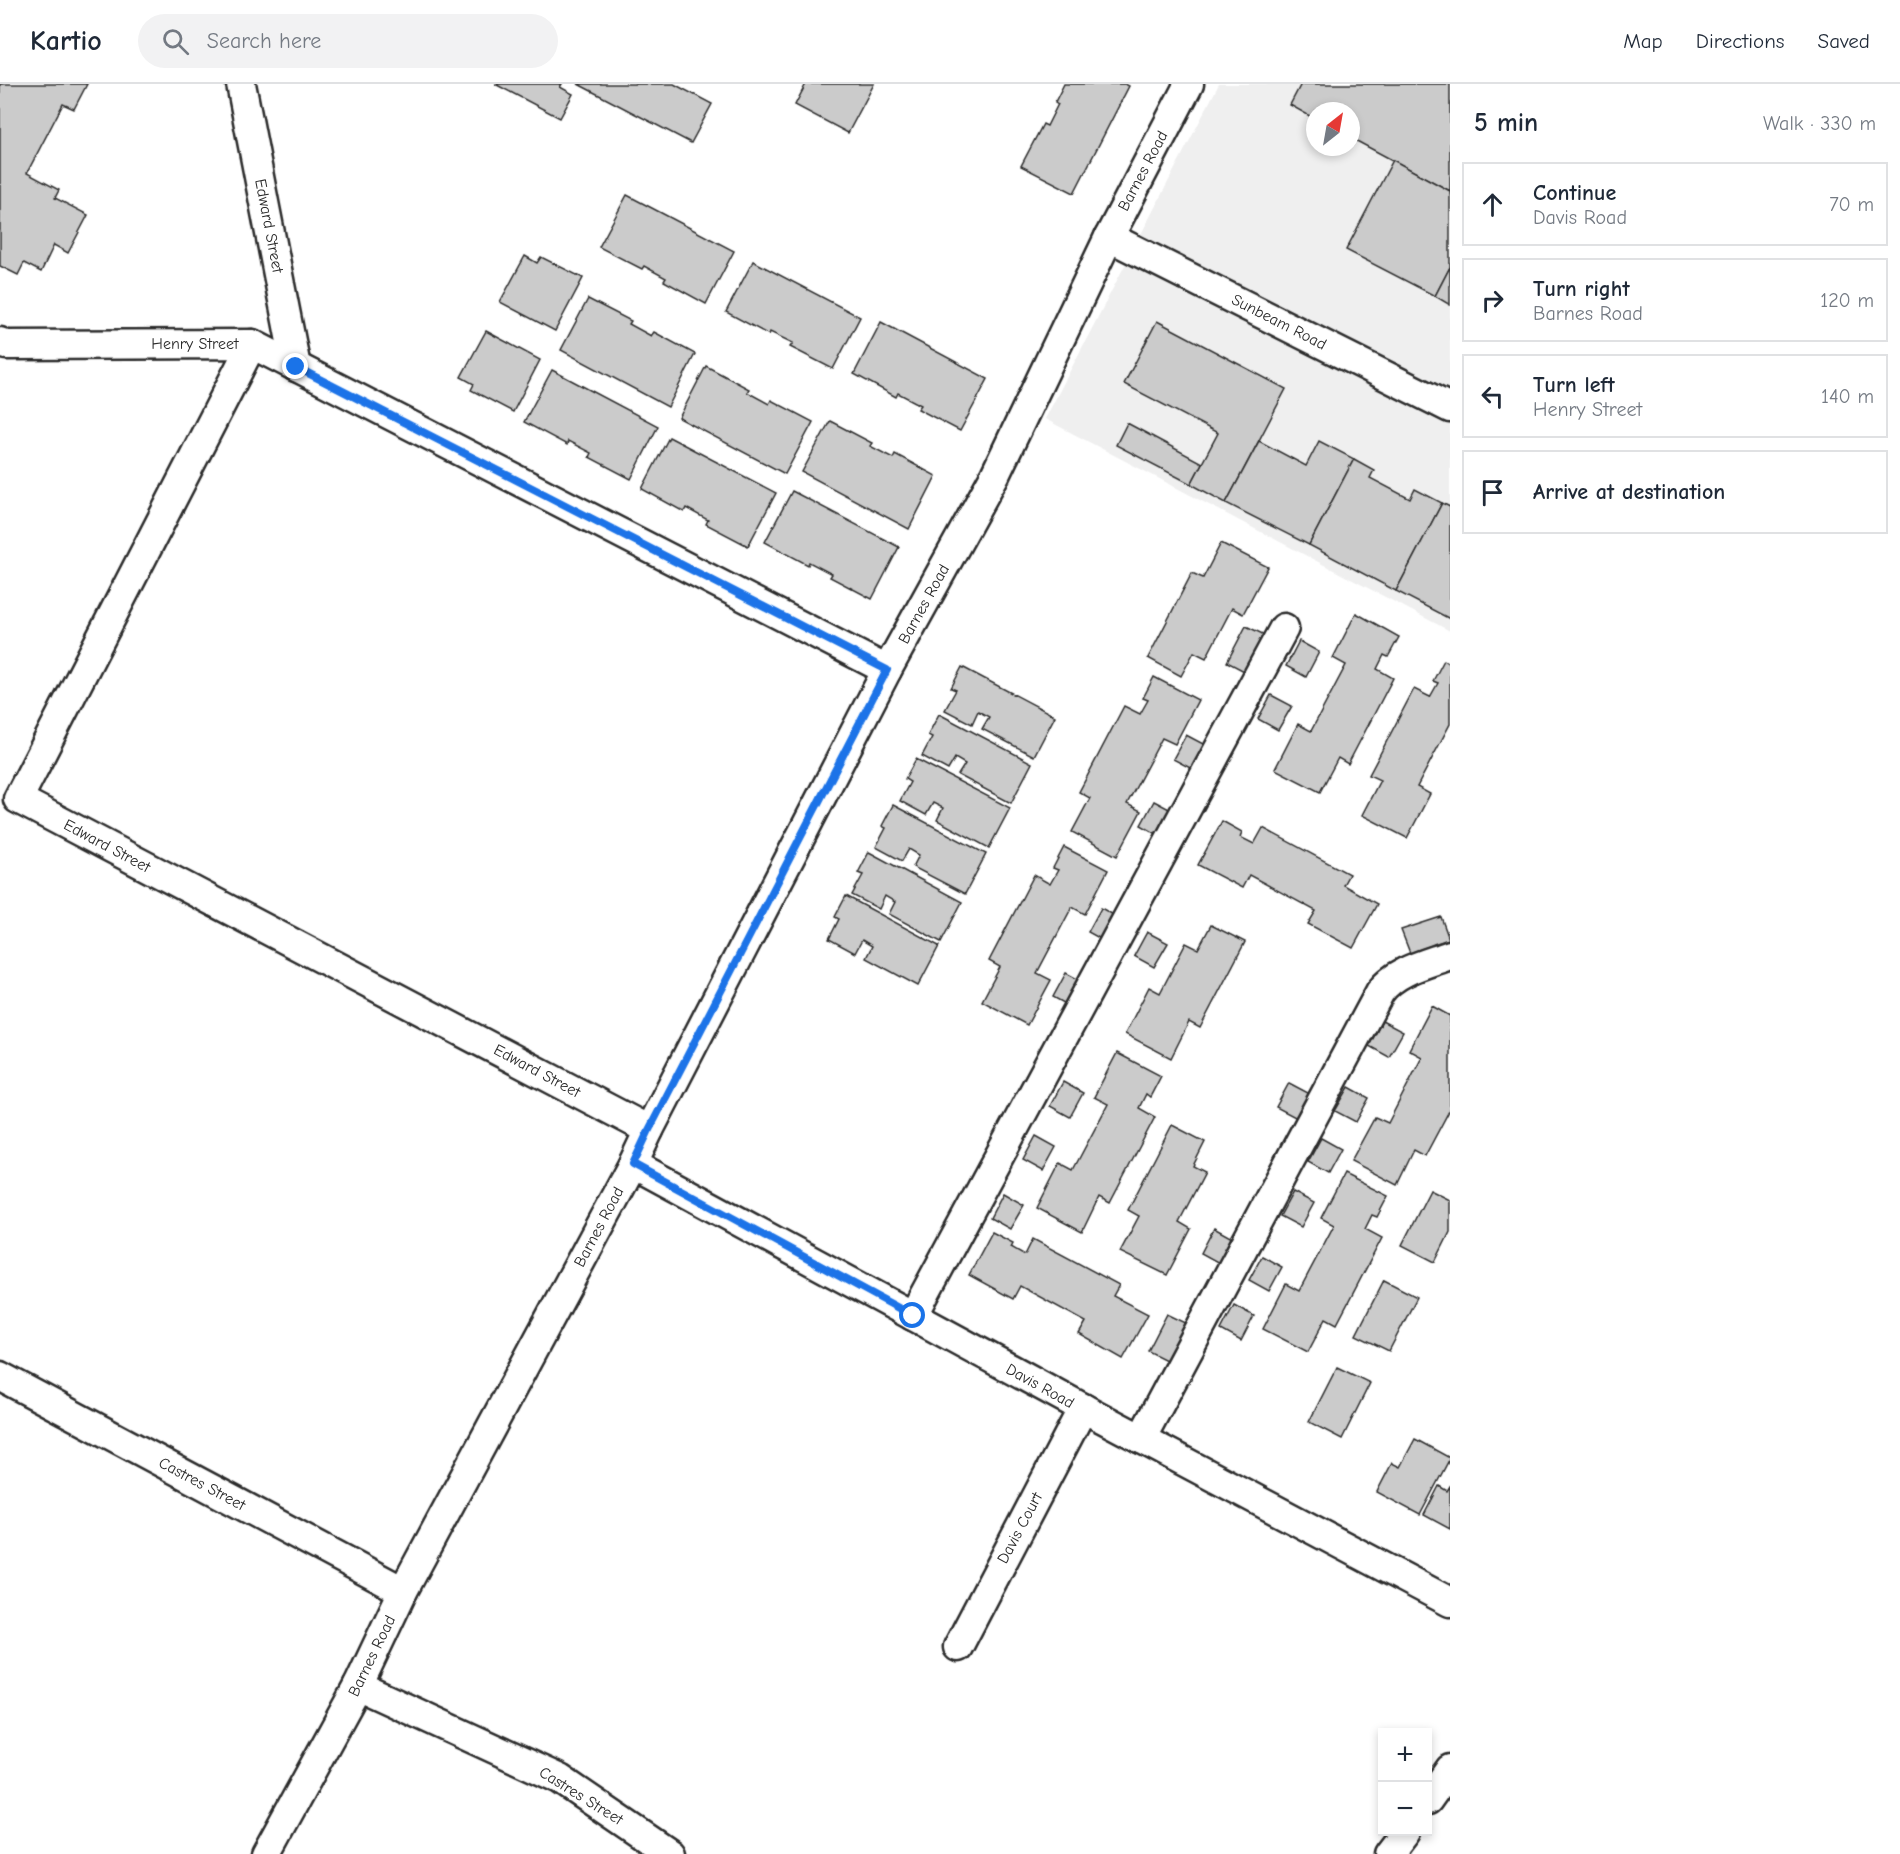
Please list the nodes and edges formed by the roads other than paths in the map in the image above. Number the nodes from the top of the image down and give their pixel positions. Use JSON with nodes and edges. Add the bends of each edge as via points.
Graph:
{"nodes":[{"id":1,"x":241,"y":84,"type":"edge"},
{"id":2,"x":1189,"y":84,"type":"edge"},
{"id":3,"x":1109,"y":237,"type":"junction"},
{"id":4,"x":0,"y":342,"type":"edge"},
{"id":5,"x":252,"y":344,"type":"junction"},
{"id":6,"x":296,"y":367,"type":"junction"},
{"id":7,"x":1450,"y":408,"type":"edge"},
{"id":8,"x":1284,"y":628,"type":"dead end"},
{"id":9,"x":887,"y":670,"type":"junction"},
{"id":10,"x":1450,"y":955,"type":"edge"},
{"id":11,"x":649,"y":1130,"type":"junction"},
{"id":12,"x":633,"y":1164,"type":"junction"},
{"id":13,"x":913,"y":1316,"type":"junction"},
{"id":14,"x":0,"y":1376,"type":"edge"},
{"id":15,"x":1083,"y":1408,"type":"junction"},
{"id":16,"x":1141,"y":1439,"type":"junction"},
{"id":17,"x":404,"y":1592,"type":"junction"},
{"id":18,"x":1450,"y":1602,"type":"edge"},
{"id":19,"x":958,"y":1647,"type":"dead end"},
{"id":20,"x":358,"y":1686,"type":"junction"},
{"id":21,"x":1450,"y":1769,"type":"edge"},
{"id":22,"x":1432,"y":1794,"type":"edge"},
{"id":23,"x":1402,"y":1836,"type":"edge"},
{"id":24,"x":266,"y":1854,"type":"edge"},
{"id":25,"x":670,"y":1854,"type":"edge"},
{"id":26,"x":1388,"y":1854,"type":"edge"}],
"edges":[{"from":1,"to":6,"type":"street","name":"Edward Street"},
{"from":2,"to":3,"type":"street","name":"Barnes Road"},
{"from":3,"to":7,"type":"street","name":"Sunbeam Road"},
{"from":3,"to":9,"type":"street","name":"Barnes Road","via":[[995,475]]},
{"from":4,"to":5,"type":"street","name":"Henry Street"},
{"from":5,"to":6,"type":"street","name":"Henry Street"},
{"from":5,"to":11,"type":"street","name":"Edward Street","via":[[18,799]]},
{"from":6,"to":9,"type":"street","name":"Henry Street"},
{"from":8,"to":13,"type":"street"},
{"from":9,"to":11,"type":"street","name":"Barnes Road"},
{"from":10,"to":16,"type":"street","via":[[1397,975],[1380,992]]},
{"from":11,"to":12,"type":"street","name":"Barnes Road"},
{"from":12,"to":13,"type":"street","name":"Davis Road"},
{"from":12,"to":17,"type":"street","name":"Barnes Road"},
{"from":13,"to":15,"type":"street","name":"Davis Road"},
{"from":14,"to":17,"type":"street","name":"Castres Street"},
{"from":15,"to":16,"type":"street","name":"Davis Road"},
{"from":15,"to":19,"type":"street","name":"Davis Court"},
{"from":16,"to":18,"type":"street","name":"Davis Road"},
{"from":17,"to":20,"type":"street","name":"Barnes Road"},
{"from":20,"to":24,"type":"street","name":"Barnes Road"},
{"from":20,"to":25,"type":"street","name":"Castres Street","via":[[560,1779]]},
{"from":21,"to":22,"type":"street"},
{"from":23,"to":26,"type":"street"}]}
